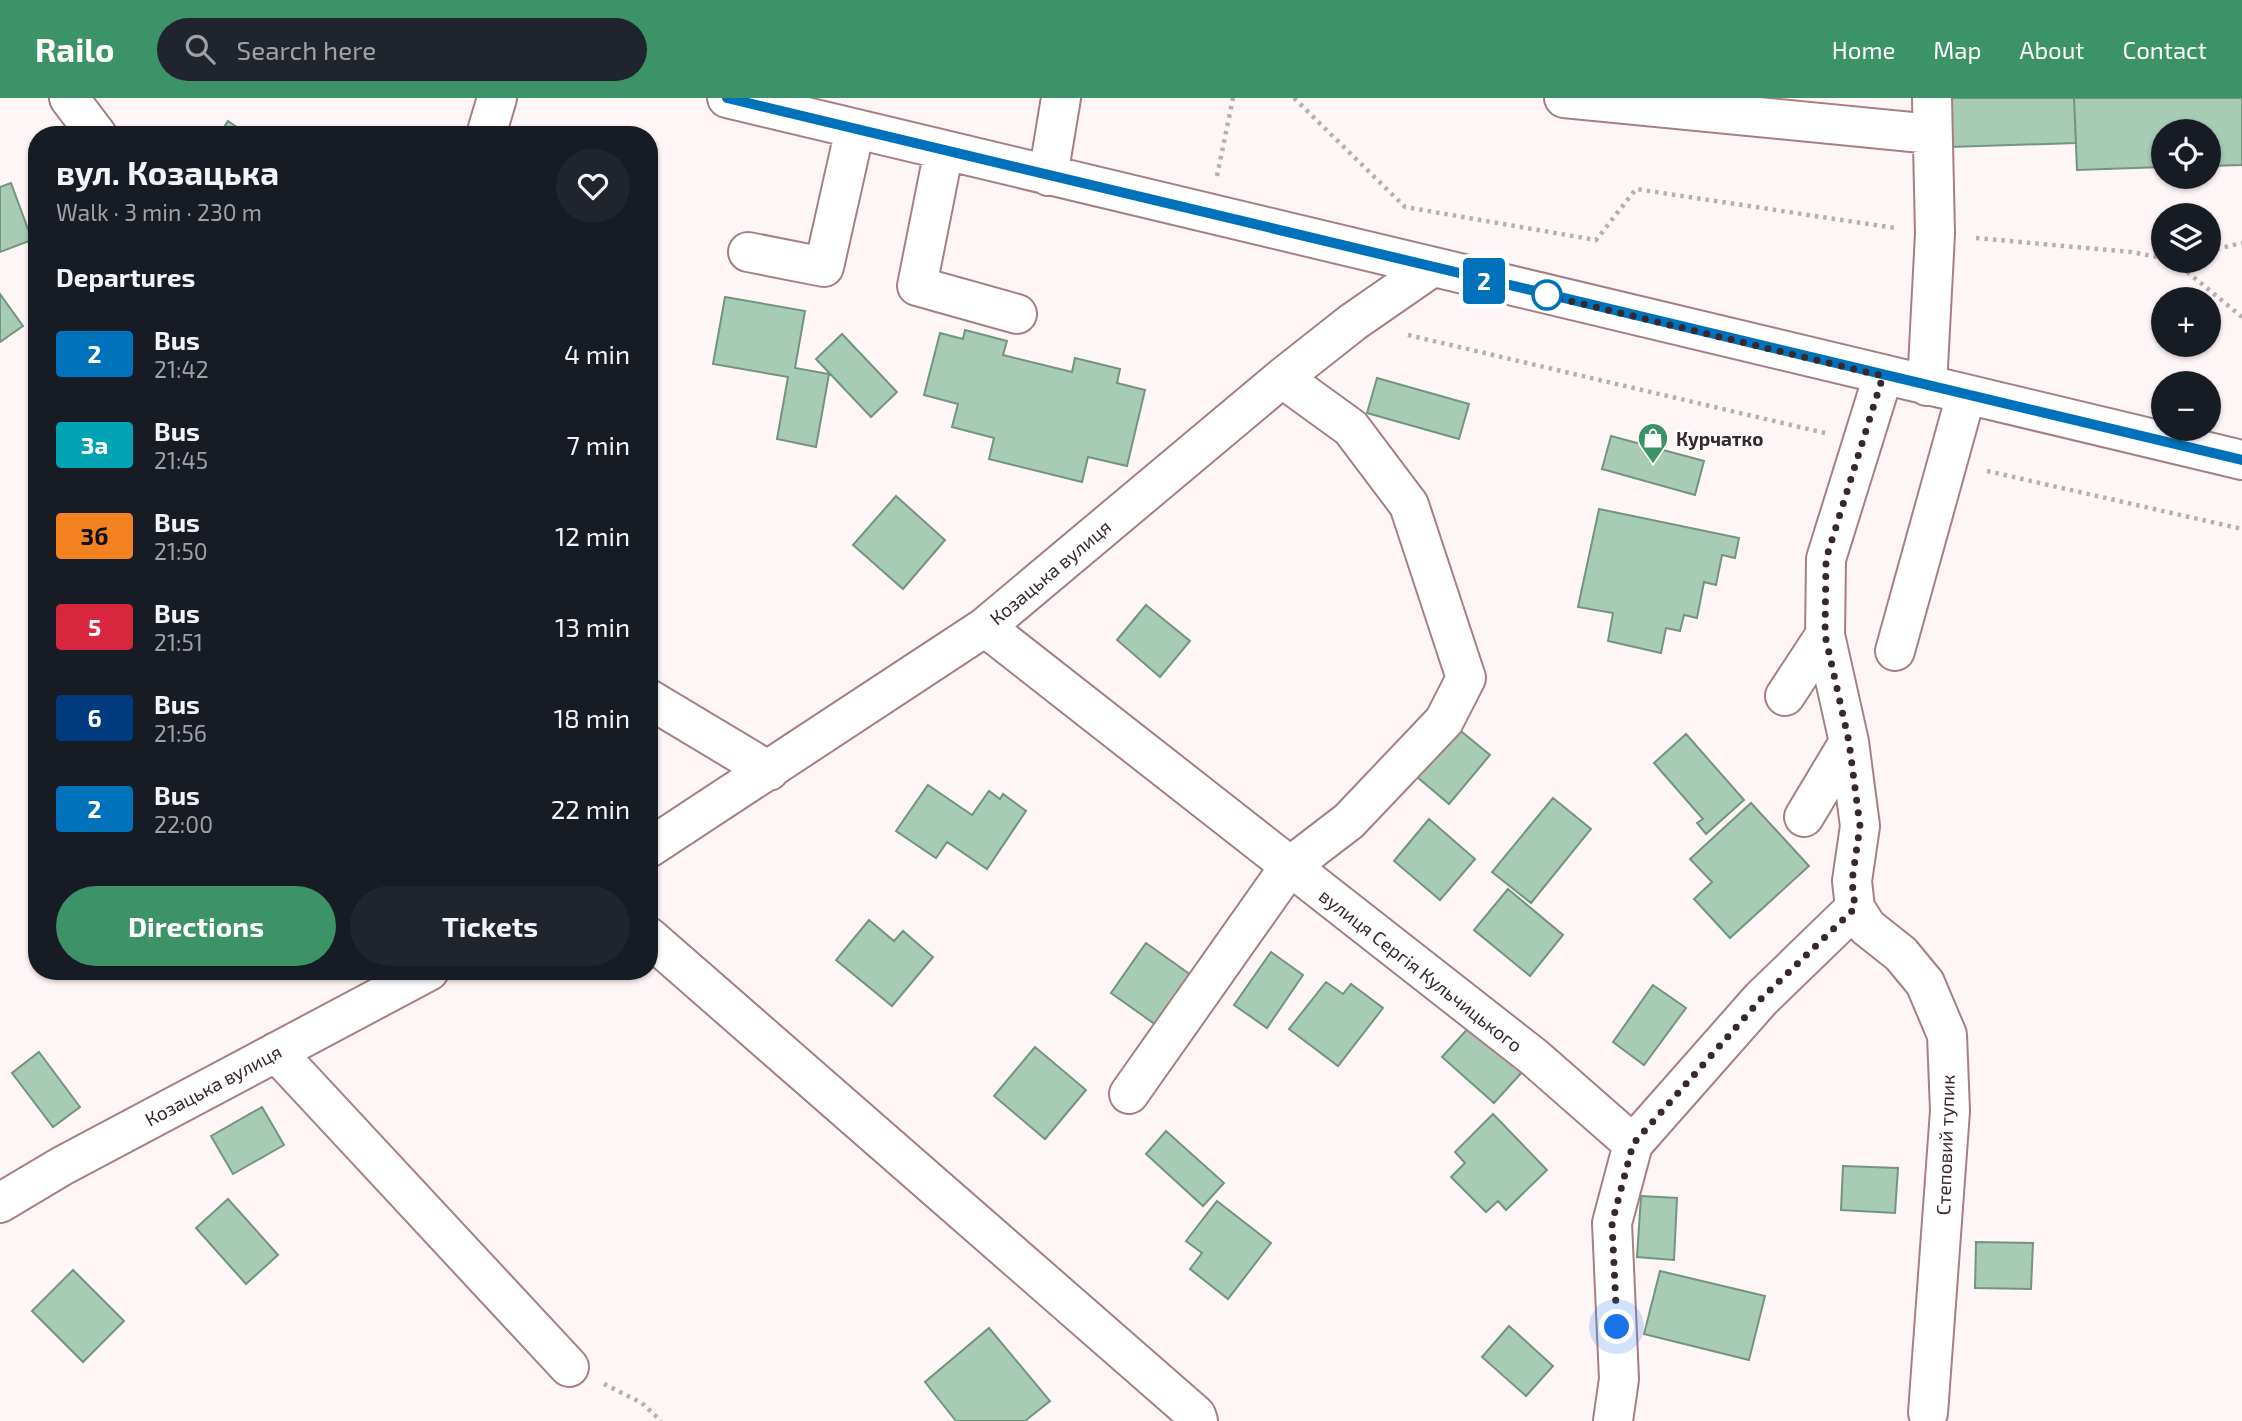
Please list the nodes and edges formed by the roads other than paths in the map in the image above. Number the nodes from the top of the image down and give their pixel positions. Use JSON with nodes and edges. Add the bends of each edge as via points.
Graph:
{"nodes":[{"id":1,"x":69,"y":98,"type":"edge"},
{"id":2,"x":497,"y":98,"type":"edge"},
{"id":3,"x":727,"y":98,"type":"edge"},
{"id":4,"x":1060,"y":98,"type":"edge"},
{"id":5,"x":1564,"y":98,"type":"edge"},
{"id":6,"x":1932,"y":116,"type":"edge"},
{"id":7,"x":90,"y":126,"type":"edge"},
{"id":8,"x":489,"y":126,"type":"edge"},
{"id":9,"x":855,"y":129,"type":"junction"},
{"id":10,"x":944,"y":150,"type":"junction"},
{"id":11,"x":1048,"y":176,"type":"junction"},
{"id":12,"x":748,"y":252,"type":"dead end"},
{"id":13,"x":1432,"y":268,"type":"junction"},
{"id":14,"x":1017,"y":314,"type":"dead end"},
{"id":15,"x":1883,"y":376,"type":"junction"},
{"id":16,"x":1282,"y":378,"type":"junction"},
{"id":17,"x":1927,"y":386,"type":"junction"},
{"id":18,"x":1966,"y":395,"type":"junction"},
{"id":19,"x":2242,"y":460,"type":"edge"},
{"id":20,"x":985,"y":627,"type":"junction"},
{"id":21,"x":1825,"y":635,"type":"junction"},
{"id":22,"x":1895,"y":651,"type":"dead end"},
{"id":23,"x":1785,"y":696,"type":"dead end"},
{"id":24,"x":658,"y":704,"type":"edge"},
{"id":25,"x":1849,"y":742,"type":"junction"},
{"id":26,"x":769,"y":771,"type":"junction"},
{"id":27,"x":1804,"y":817,"type":"dead end"},
{"id":28,"x":658,"y":842,"type":"edge"},
{"id":29,"x":1289,"y":867,"type":"junction"},
{"id":30,"x":1855,"y":908,"type":"junction"},
{"id":31,"x":658,"y":945,"type":"edge"},
{"id":32,"x":412,"y":980,"type":"edge"},
{"id":33,"x":276,"y":1052,"type":"junction"},
{"id":34,"x":1129,"y":1094,"type":"dead end"},
{"id":35,"x":1633,"y":1144,"type":"junction"},
{"id":36,"x":0,"y":1203,"type":"edge"},
{"id":37,"x":569,"y":1367,"type":"road end"},
{"id":38,"x":1928,"y":1413,"type":"dead end"},
{"id":39,"x":1198,"y":1421,"type":"edge"},
{"id":40,"x":1613,"y":1421,"type":"edge"}],
"edges":[{"from":1,"to":7,"type":"street"},
{"from":2,"to":8,"type":"street"},
{"from":3,"to":9,"type":"street"},
{"from":4,"to":11,"type":"street"},
{"from":5,"to":6,"type":"street"},
{"from":6,"to":17,"type":"street","via":[[1935,234]]},
{"from":9,"to":10,"type":"street"},
{"from":9,"to":12,"type":"street","via":[[824,267]]},
{"from":10,"to":11,"type":"street"},
{"from":10,"to":14,"type":"street","via":[[917,286]]},
{"from":11,"to":13,"type":"street"},
{"from":13,"to":15,"type":"street"},
{"from":13,"to":16,"type":"street","name":"Козацька вулиця"},
{"from":15,"to":17,"type":"street"},
{"from":15,"to":21,"type":"street","via":[[1826,559]]},
{"from":16,"to":20,"type":"street","name":"Козацька вулиця"},
{"from":16,"to":29,"type":"street","via":[[1351,428],[1409,505],[1466,678],[1444,721],[1349,821]]},
{"from":17,"to":18,"type":"street"},
{"from":18,"to":19,"type":"street"},
{"from":18,"to":22,"type":"street"},
{"from":20,"to":26,"type":"street","name":"Козацька вулиця"},
{"from":20,"to":29,"type":"street","name":"вулиця Сергія Кульчицького"},
{"from":21,"to":23,"type":"street"},
{"from":21,"to":25,"type":"street"},
{"from":24,"to":26,"type":"street"},
{"from":25,"to":27,"type":"street"},
{"from":25,"to":30,"type":"street","via":[[1860,826],[1852,881]]},
{"from":26,"to":28,"type":"street","name":"Козацька вулиця"},
{"from":29,"to":34,"type":"street"},
{"from":29,"to":35,"type":"street","name":"вулиця Сергія Кульчицького","via":[[1535,1058]]},
{"from":30,"to":35,"type":"street","via":[[1761,999]]},
{"from":30,"to":38,"type":"street","name":"Степовий тупик","via":[[1867,927],[1901,954],[1925,983],[1947,1035],[1950,1111]]},
{"from":31,"to":39,"type":"street"},
{"from":32,"to":33,"type":"street","name":"Козацька вулиця"},
{"from":33,"to":36,"type":"street","name":"Козацька вулиця"},
{"from":33,"to":37,"type":"street"},
{"from":35,"to":40,"type":"street","via":[[1612,1223],[1619,1379]]}]}
